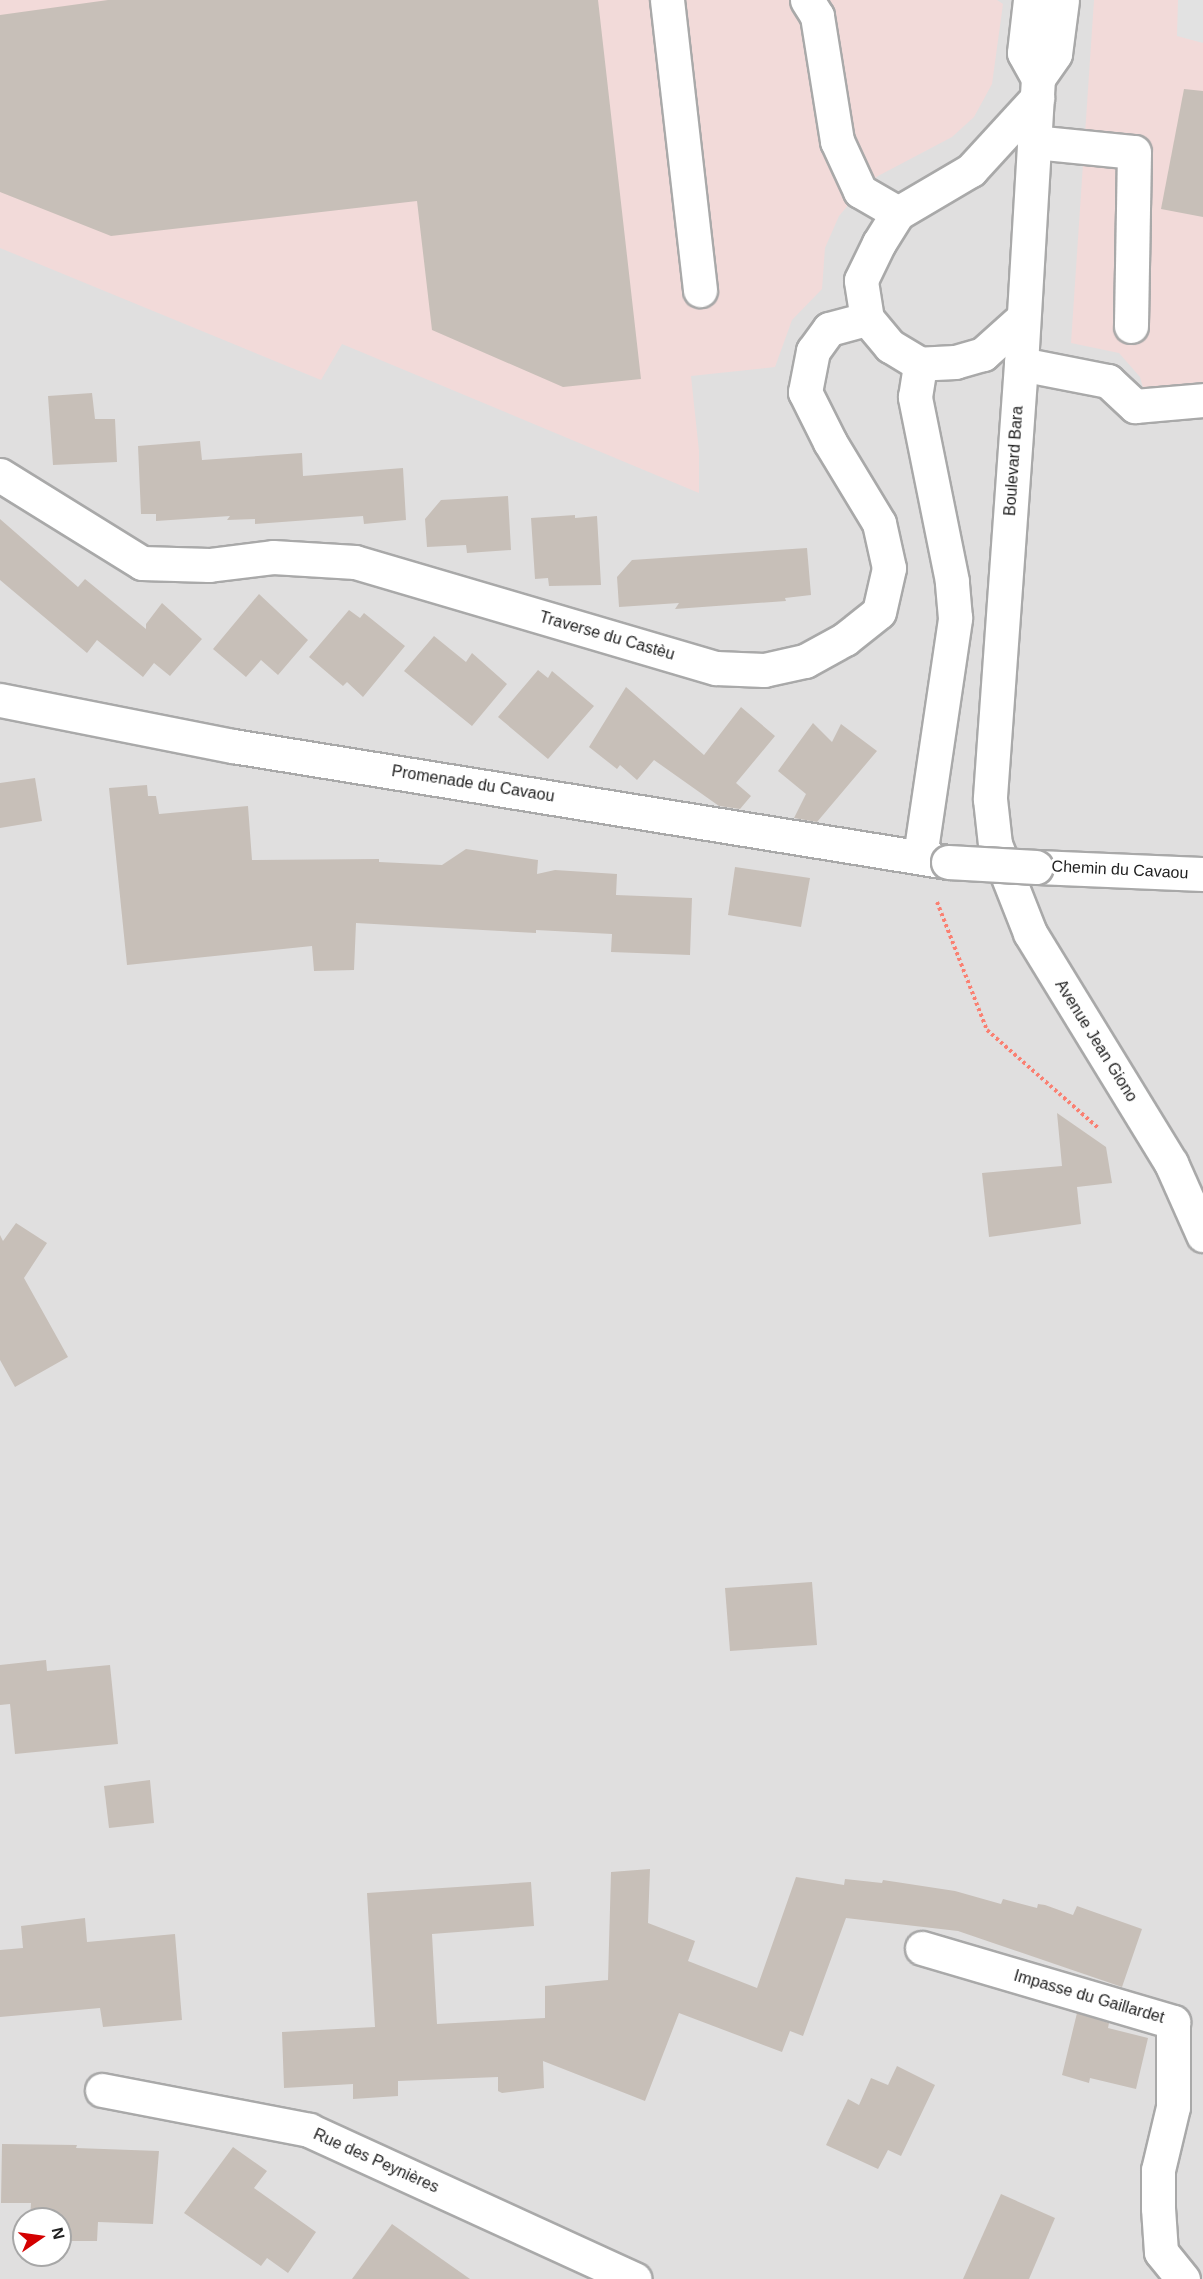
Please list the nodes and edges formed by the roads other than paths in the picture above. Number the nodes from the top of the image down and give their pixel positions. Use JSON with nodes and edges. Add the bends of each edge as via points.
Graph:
{"nodes":[{"id":1,"x":667,"y":0,"type":"edge"},
{"id":2,"x":807,"y":0,"type":"edge"},
{"id":3,"x":1030,"y":0,"type":"edge"},
{"id":4,"x":1062,"y":0,"type":"edge"},
{"id":5,"x":1037,"y":88,"type":"junction"},
{"id":6,"x":1034,"y":142,"type":"junction"},
{"id":7,"x":898,"y":213,"type":"junction"},
{"id":8,"x":700,"y":290,"type":"dead end"},
{"id":9,"x":1023,"y":318,"type":"junction"},
{"id":10,"x":867,"y":319,"type":"junction"},
{"id":11,"x":1131,"y":326,"type":"dead end"},
{"id":12,"x":920,"y":364,"type":"junction"},
{"id":13,"x":1021,"y":364,"type":"junction"},
{"id":14,"x":1203,"y":400,"type":"edge"},
{"id":15,"x":0,"y":475,"type":"edge"},
{"id":16,"x":0,"y":700,"type":"edge"},
{"id":17,"x":995,"y":844,"type":"joint"},
{"id":18,"x":934,"y":859,"type":"junction"},
{"id":19,"x":1036,"y":867,"type":"joint"},
{"id":20,"x":1203,"y":874,"type":"edge"},
{"id":21,"x":1203,"y":1236,"type":"edge"},
{"id":22,"x":922,"y":1948,"type":"dead end"},
{"id":23,"x":102,"y":2090,"type":"dead end"},
{"id":24,"x":634,"y":2279,"type":"edge"},
{"id":25,"x":1183,"y":2279,"type":"edge"}],
"edges":[{"from":1,"to":8,"type":"street"},
{"from":2,"to":7,"type":"street","via":[[817,16],[837,141],[860,190]]},
{"from":3,"to":5,"type":"street","via":[[1024,53]]},
{"from":4,"to":5,"type":"street","via":[[1055,54]]},
{"from":5,"to":6,"type":"street","name":"Boulevard Bara"},
{"from":5,"to":7,"type":"street","via":[[971,170]]},
{"from":6,"to":9,"type":"street","name":"Boulevard Bara"},
{"from":6,"to":11,"type":"street","via":[[1134,152]]},
{"from":7,"to":10,"type":"street","via":[[861,280]]},
{"from":9,"to":12,"type":"street","via":[[983,354],[955,362]]},
{"from":9,"to":13,"type":"street","name":"Boulevard Bara"},
{"from":10,"to":12,"type":"street","via":[[890,346]]},
{"from":10,"to":15,"type":"street","name":"Traverse du Castèu","via":[[829,329],[813,351],[805,392],[879,523],[890,568],[879,612],[845,639],[805,661],[764,670],[716,668],[355,562],[273,557],[209,565],[142,563]]},
{"from":12,"to":18,"type":"street","via":[[915,396],[952,580],[955,618]]},
{"from":13,"to":14,"type":"street","via":[[1108,381],[1136,406]]},
{"from":13,"to":17,"type":"street","name":"Boulevard Bara","via":[[992,748],[990,799]]},
{"from":16,"to":18,"type":"street","name":"Promenade du Cavaou","via":[[233,746]]},
{"from":17,"to":21,"type":"street","name":"Avenue Jean Giono","via":[[1030,933],[1171,1163]]},
{"from":18,"to":19,"type":"street","name":"Promenade du Cavaou","bridge":true},
{"from":19,"to":20,"type":"street","name":"Chemin du Cavaou"},
{"from":22,"to":25,"type":"street","name":"Impasse du Gaillardet","via":[[1173,2022],[1173,2107],[1158,2170],[1158,2208],[1161,2252]]},
{"from":23,"to":24,"type":"street","name":"Rue des Peynières","via":[[309,2130]]}]}
